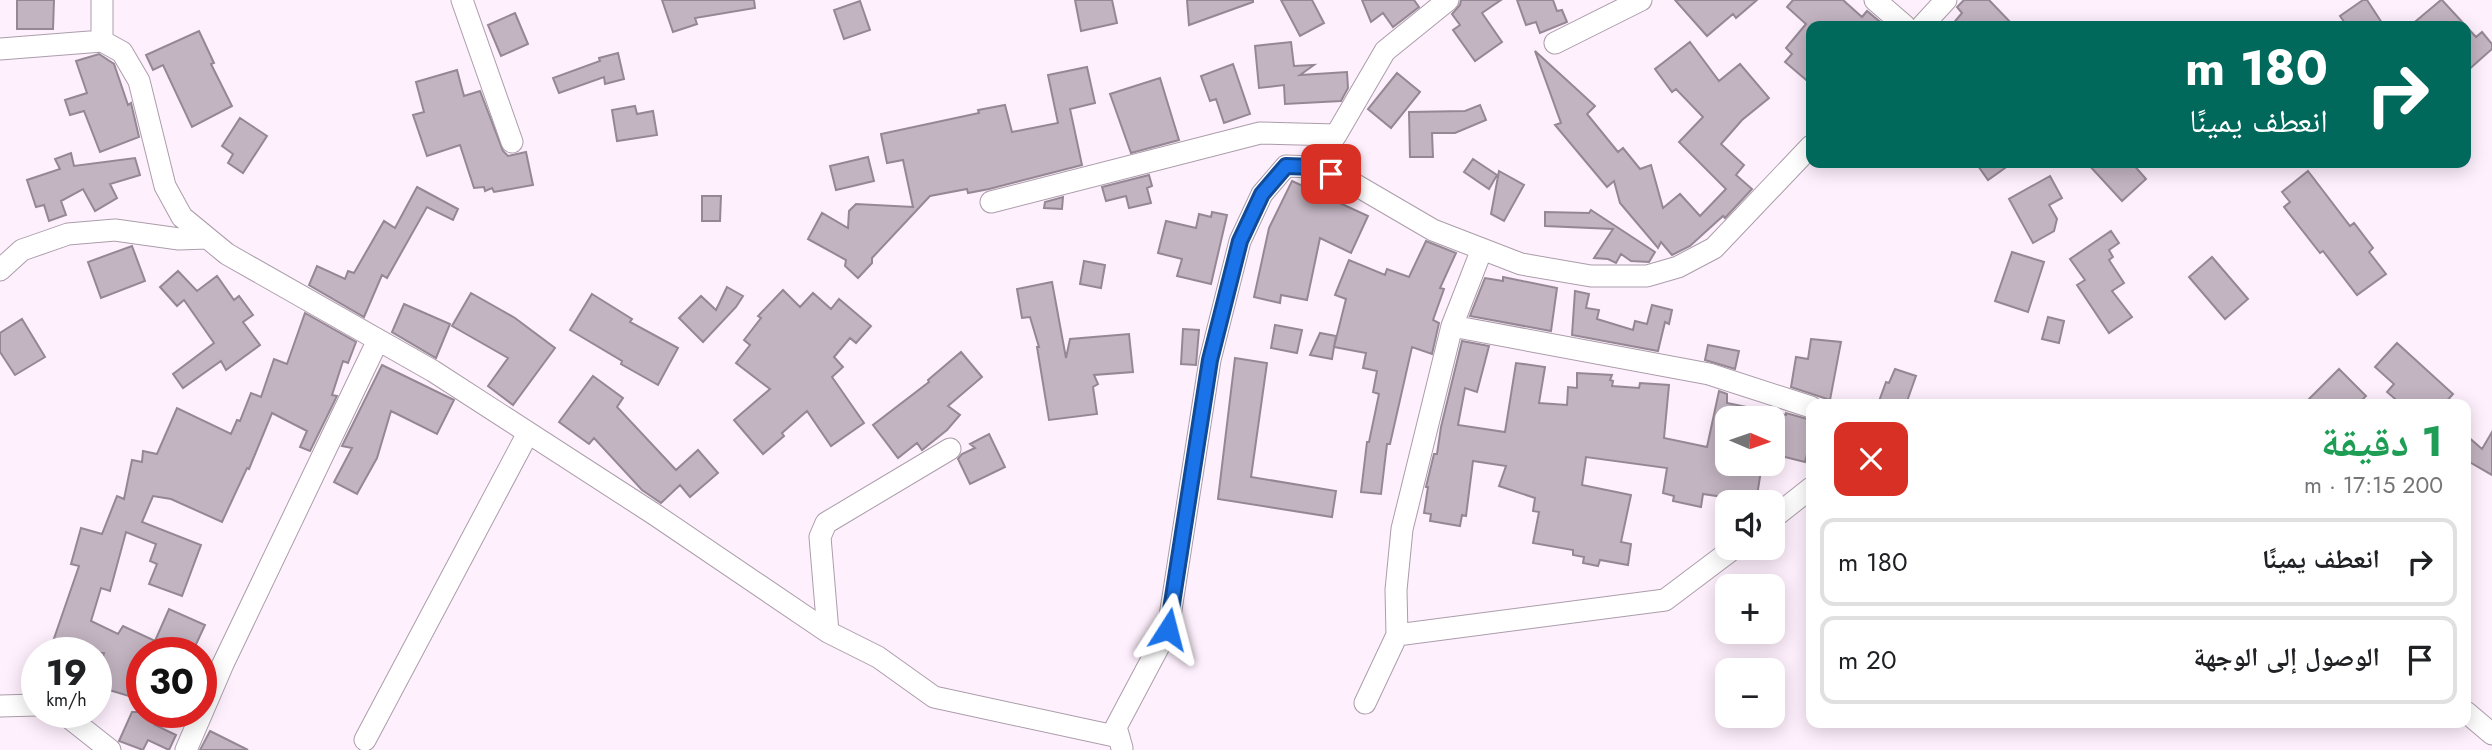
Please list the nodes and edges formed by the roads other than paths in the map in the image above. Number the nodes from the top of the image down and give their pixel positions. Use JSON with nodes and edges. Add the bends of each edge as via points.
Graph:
{"nodes":[{"id":1,"x":102,"y":0,"type":"edge"},
{"id":2,"x":462,"y":0,"type":"edge"},
{"id":3,"x":1448,"y":0,"type":"edge"},
{"id":4,"x":1641,"y":0,"type":"edge"},
{"id":5,"x":1875,"y":0,"type":"edge"},
{"id":6,"x":1946,"y":0,"type":"edge"},
{"id":7,"x":1899,"y":21,"type":"edge"},
{"id":8,"x":1927,"y":21,"type":"edge"},
{"id":9,"x":102,"y":41,"type":"junction"},
{"id":10,"x":1555,"y":43,"type":"dead end"},
{"id":11,"x":0,"y":49,"type":"edge"},
{"id":12,"x":1336,"y":135,"type":"junction"},
{"id":13,"x":512,"y":142,"type":"dead end"},
{"id":14,"x":1806,"y":151,"type":"edge"},
{"id":15,"x":1314,"y":167,"type":"junction"},
{"id":16,"x":991,"y":202,"type":"dead end"},
{"id":17,"x":207,"y":238,"type":"junction"},
{"id":18,"x":1482,"y":249,"type":"junction"},
{"id":19,"x":0,"y":270,"type":"edge"},
{"id":20,"x":1452,"y":326,"type":"junction"},
{"id":21,"x":379,"y":340,"type":"junction"},
{"id":22,"x":1806,"y":405,"type":"edge"},
{"id":23,"x":528,"y":432,"type":"junction"},
{"id":24,"x":950,"y":449,"type":"dead end"},
{"id":25,"x":1806,"y":492,"type":"edge"},
{"id":26,"x":1785,"y":509,"type":"edge"},
{"id":27,"x":1718,"y":560,"type":"edge"},
{"id":28,"x":828,"y":632,"type":"junction"},
{"id":29,"x":1397,"y":635,"type":"junction"},
{"id":30,"x":1365,"y":704,"type":"dead end"},
{"id":31,"x":21,"y":705,"type":"edge"},
{"id":32,"x":0,"y":706,"type":"edge"},
{"id":33,"x":2471,"y":716,"type":"edge"},
{"id":34,"x":82,"y":728,"type":"edge"},
{"id":35,"x":2492,"y":734,"type":"edge"},
{"id":36,"x":365,"y":740,"type":"dead end"},
{"id":37,"x":1121,"y":744,"type":"edge"},
{"id":38,"x":110,"y":750,"type":"edge"},
{"id":39,"x":186,"y":750,"type":"edge"}],
"edges":[{"from":1,"to":9,"type":"street"},
{"from":2,"to":13,"type":"street"},
{"from":3,"to":12,"type":"street","via":[[1385,51]]},
{"from":4,"to":10,"type":"street"},
{"from":5,"to":7,"type":"street"},
{"from":6,"to":8,"type":"street"},
{"from":9,"to":11,"type":"street"},
{"from":9,"to":17,"type":"street","via":[[122,52],[139,80],[165,186],[182,217]]},
{"from":12,"to":15,"type":"street"},
{"from":12,"to":16,"type":"street","via":[[1260,133]]},
{"from":14,"to":18,"type":"street","via":[[1714,248],[1678,267],[1647,276],[1591,276],[1521,264]]},
{"from":15,"to":18,"type":"street","via":[[1349,181],[1433,230]]},
{"from":15,"to":37,"type":"street","via":[[1286,166],[1262,194],[1240,241],[1210,360],[1168,629],[1116,727]]},
{"from":17,"to":19,"type":"street","via":[[115,230],[68,234],[22,250]]},
{"from":17,"to":21,"type":"street","via":[[227,254]]},
{"from":18,"to":20,"type":"street"},
{"from":20,"to":22,"type":"street","via":[[1709,374]]},
{"from":20,"to":29,"type":"street","via":[[1402,529]]},
{"from":21,"to":23,"type":"street"},
{"from":21,"to":39,"type":"street"},
{"from":23,"to":28,"type":"street"},
{"from":23,"to":36,"type":"street"},
{"from":24,"to":28,"type":"street","via":[[826,523],[820,537]]},
{"from":25,"to":26,"type":"street"},
{"from":27,"to":29,"type":"street","via":[[1665,600]]},
{"from":28,"to":37,"type":"street","via":[[877,657],[934,697]]},
{"from":29,"to":30,"type":"street"},
{"from":31,"to":32,"type":"street"},
{"from":33,"to":35,"type":"street"},
{"from":34,"to":38,"type":"street"}]}
